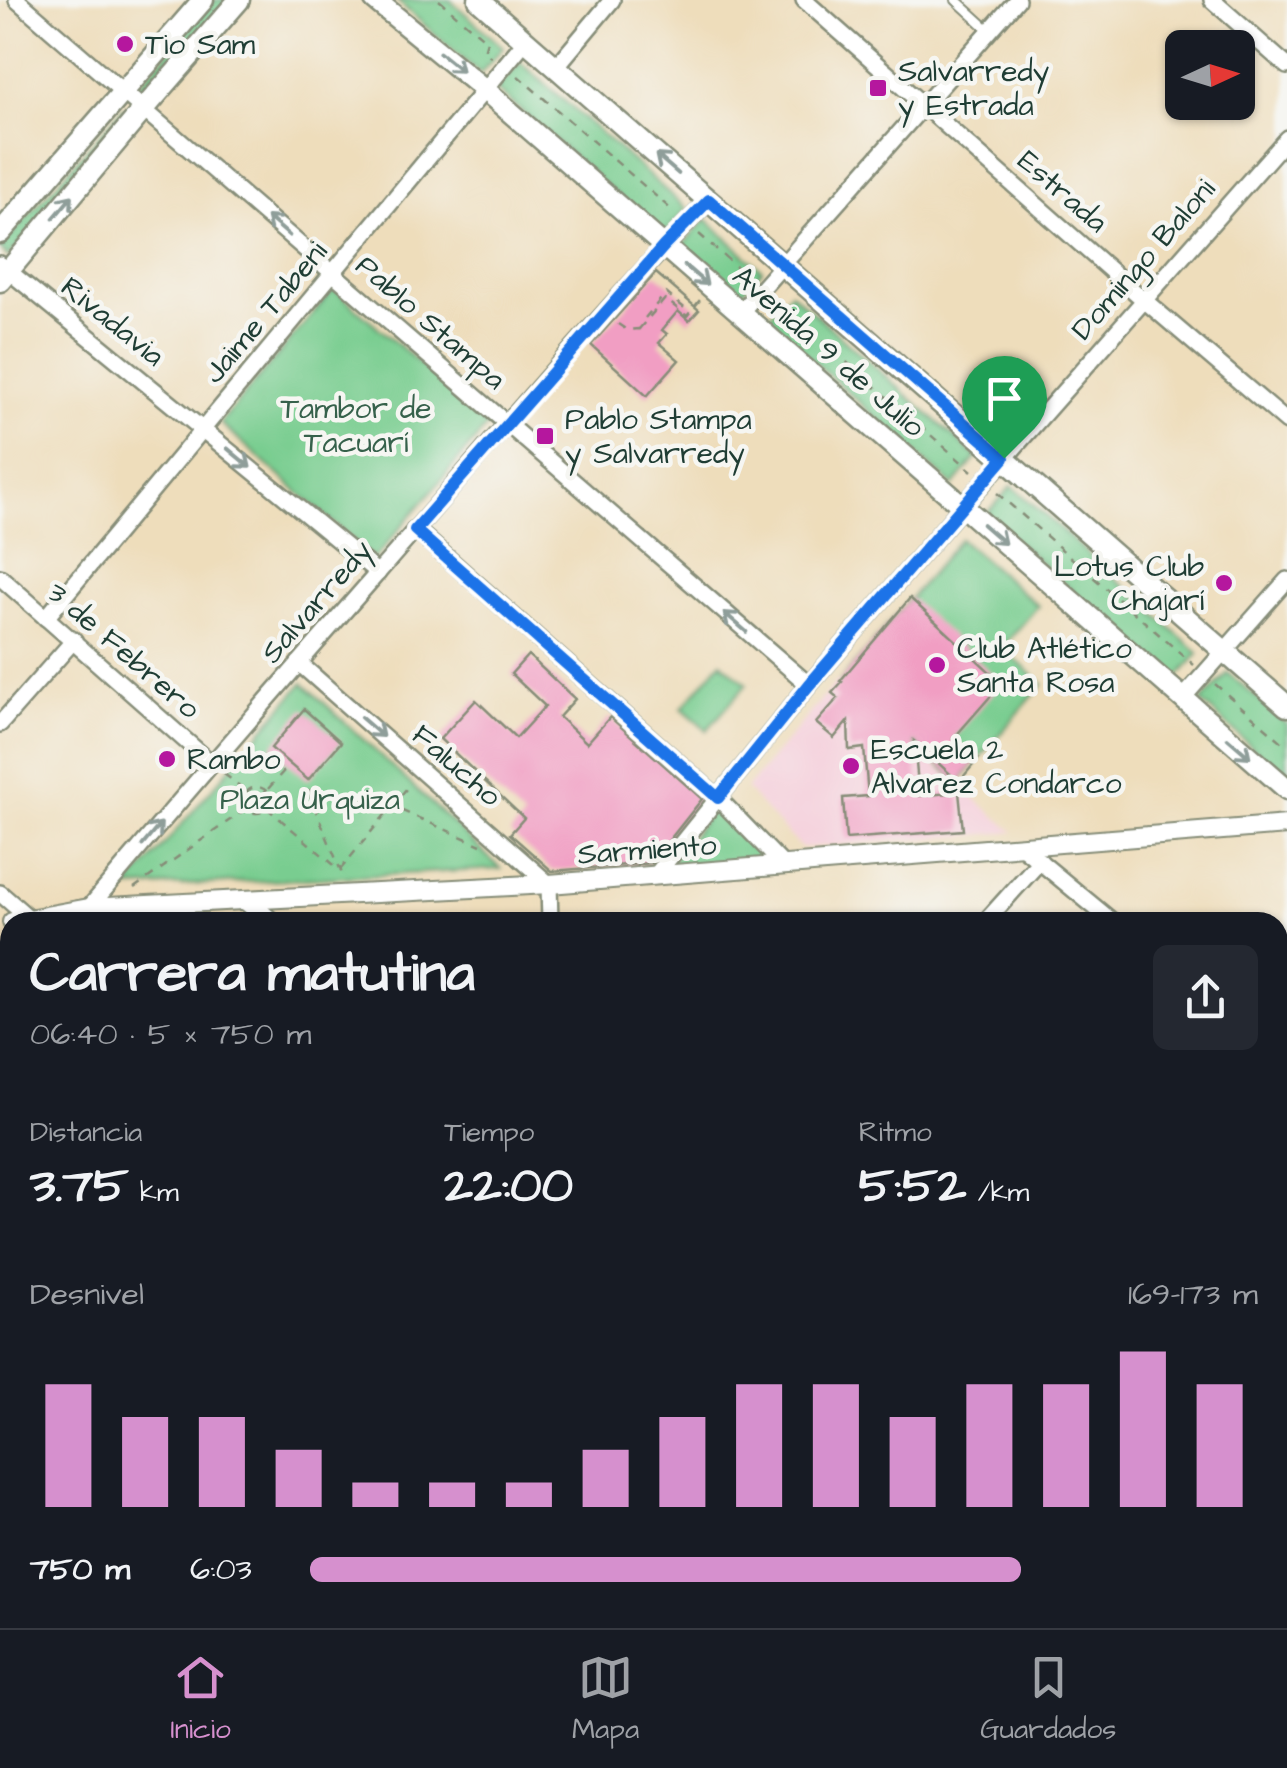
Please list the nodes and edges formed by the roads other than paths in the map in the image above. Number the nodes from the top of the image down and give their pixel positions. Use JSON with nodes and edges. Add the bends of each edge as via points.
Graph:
{"nodes":[{"id":1,"x":17,"y":0,"type":"edge"},
{"id":2,"x":203,"y":0,"type":"edge"},
{"id":3,"x":239,"y":0,"type":"edge"},
{"id":4,"x":375,"y":0,"type":"edge"},
{"id":5,"x":479,"y":0,"type":"edge"},
{"id":6,"x":612,"y":0,"type":"edge"},
{"id":7,"x":804,"y":0,"type":"edge"},
{"id":8,"x":956,"y":0,"type":"edge"},
{"id":9,"x":1017,"y":0,"type":"edge"},
{"id":10,"x":1212,"y":0,"type":"edge"},
{"id":11,"x":990,"y":31,"type":"junction"},
{"id":12,"x":526,"y":40,"type":"junction"},
{"id":13,"x":1287,"y":66,"type":"edge"},
{"id":14,"x":556,"y":67,"type":"junction"},
{"id":15,"x":484,"y":90,"type":"junction"},
{"id":16,"x":123,"y":93,"type":"junction"},
{"id":17,"x":923,"y":105,"type":"junction"},
{"id":18,"x":144,"y":110,"type":"junction"},
{"id":19,"x":1287,"y":138,"type":"edge"},
{"id":20,"x":709,"y":200,"type":"junction"},
{"id":21,"x":0,"y":233,"type":"edge"},
{"id":22,"x":664,"y":246,"type":"junction"},
{"id":23,"x":782,"y":264,"type":"junction"},
{"id":24,"x":3,"y":272,"type":"edge"},
{"id":25,"x":333,"y":273,"type":"junction"},
{"id":26,"x":1144,"y":300,"type":"junction"},
{"id":27,"x":740,"y":313,"type":"junction"},
{"id":28,"x":1287,"y":422,"type":"edge"},
{"id":29,"x":507,"y":424,"type":"junction"},
{"id":30,"x":204,"y":428,"type":"junction"},
{"id":31,"x":1004,"y":458,"type":"junction"},
{"id":32,"x":962,"y":507,"type":"junction"},
{"id":33,"x":415,"y":530,"type":"junction"},
{"id":34,"x":378,"y":573,"type":"junction"},
{"id":35,"x":0,"y":577,"type":"edge"},
{"id":36,"x":1287,"y":580,"type":"edge"},
{"id":37,"x":46,"y":618,"type":"junction"},
{"id":38,"x":74,"y":640,"type":"junction"},
{"id":39,"x":1225,"y":651,"type":"junction"},
{"id":40,"x":299,"y":663,"type":"junction"},
{"id":41,"x":809,"y":685,"type":"junction"},
{"id":42,"x":1182,"y":699,"type":"junction"},
{"id":43,"x":1287,"y":706,"type":"edge"},
{"id":44,"x":0,"y":724,"type":"edge"},
{"id":45,"x":211,"y":763,"type":"junction"},
{"id":46,"x":1287,"y":790,"type":"edge"},
{"id":47,"x":718,"y":798,"type":"junction"},
{"id":48,"x":1287,"y":825,"type":"edge"},
{"id":49,"x":1022,"y":846,"type":"junction"},
{"id":50,"x":1040,"y":861,"type":"junction"},
{"id":51,"x":784,"y":866,"type":"junction"},
{"id":52,"x":655,"y":876,"type":"junction"},
{"id":53,"x":549,"y":884,"type":"junction"},
{"id":54,"x":245,"y":900,"type":"junction"},
{"id":55,"x":98,"y":908,"type":"junction"},
{"id":56,"x":75,"y":912,"type":"edge"},
{"id":57,"x":260,"y":912,"type":"edge"},
{"id":58,"x":550,"y":912,"type":"edge"},
{"id":59,"x":994,"y":912,"type":"edge"},
{"id":60,"x":1101,"y":912,"type":"edge"}],
"edges":[{"from":1,"to":16,"type":"street","name":"Pablo Stampa"},
{"from":2,"to":16,"type":"main road"},
{"from":3,"to":18,"type":"main road"},
{"from":4,"to":15,"type":"main road","name":"Avenida 9 de Julio","one_way":true},
{"from":5,"to":12,"type":"main road","name":"Avenida 9 de Julio"},
{"from":6,"to":14,"type":"street"},
{"from":7,"to":17,"type":"street","name":"Estrada"},
{"from":8,"to":11,"type":"lane"},
{"from":9,"to":11,"type":"street"},
{"from":10,"to":13,"type":"street"},
{"from":11,"to":17,"type":"street"},
{"from":12,"to":14,"type":"main road","name":"Avenida 9 de Julio"},
{"from":12,"to":15,"type":"street","name":"Jaime Tabeni"},
{"from":20,"to":14,"type":"main road","name":"Avenida 9 de Julio","one_way":true},
{"from":15,"to":22,"type":"main road","name":"Avenida 9 de Julio"},
{"from":15,"to":25,"type":"street","name":"Jaime Tabeni"},
{"from":16,"to":18,"type":"street","name":"Pablo Stampa"},
{"from":16,"to":21,"type":"main road"},
{"from":17,"to":23,"type":"street"},
{"from":17,"to":26,"type":"street","name":"Estrada"},
{"from":24,"to":18,"type":"main road","one_way":true},
{"from":25,"to":18,"type":"street","name":"Pablo Stampa","one_way":true},
{"from":19,"to":26,"type":"street","name":"Domingo Baloni"},
{"from":20,"to":22,"type":"street","name":"Salvarredy"},
{"from":20,"to":23,"type":"main road","name":"Avenida 9 de Julio"},
{"from":22,"to":27,"type":"main road","name":"Avenida 9 de Julio","one_way":true},
{"from":22,"to":29,"type":"street","name":"Salvarredy"},
{"from":23,"to":27,"type":"street"},
{"from":23,"to":31,"type":"main road","name":"Avenida 9 de Julio"},
{"from":24,"to":30,"type":"street","name":"Rivadavia"},
{"from":25,"to":29,"type":"street","name":"Pablo Stampa"},
{"from":25,"to":30,"type":"street","name":"Jaime Tabeni"},
{"from":26,"to":28,"type":"street","name":"Estrada"},
{"from":26,"to":31,"type":"street","name":"Domingo Baloni"},
{"from":27,"to":32,"type":"main road","name":"Avenida 9 de Julio"},
{"from":29,"to":33,"type":"street","name":"Salvarredy"},
{"from":41,"to":29,"type":"street","name":"Pablo Stampa","one_way":true},
{"from":30,"to":34,"type":"street","name":"Rivadavia","one_way":true},
{"from":30,"to":37,"type":"street","name":"Jaime Tabeni"},
{"from":31,"to":32,"type":"street","name":"Domingo Baloni"},
{"from":31,"to":39,"type":"main road","name":"Avenida 9 de Julio"},
{"from":32,"to":41,"type":"street","name":"Domingo Baloni"},
{"from":32,"to":42,"type":"main road","name":"Avenida 9 de Julio","one_way":true},
{"from":33,"to":34,"type":"street","name":"Salvarredy"},
{"from":33,"to":47,"type":"street"},
{"from":34,"to":40,"type":"street","name":"Salvarredy"},
{"from":35,"to":37,"type":"street","name":"3 de Febrero"},
{"from":36,"to":39,"type":"street"},
{"from":37,"to":38,"type":"street","name":"3 de Febrero"},
{"from":38,"to":44,"type":"street"},
{"from":38,"to":45,"type":"street","name":"3 de Febrero"},
{"from":39,"to":42,"type":"street"},
{"from":39,"to":43,"type":"main road","name":"Avenida 9 de Julio"},
{"from":40,"to":45,"type":"street","name":"Salvarredy"},
{"from":40,"to":53,"type":"street","name":"Falucho","one_way":true},
{"from":41,"to":47,"type":"street","name":"Domingo Baloni"},
{"from":42,"to":46,"type":"main road","name":"Avenida 9 de Julio","one_way":true},
{"from":55,"to":45,"type":"street","name":"Salvarredy","one_way":true},
{"from":47,"to":51,"type":"street"},
{"from":47,"to":52,"type":"street","name":"Domingo Baloni"},
{"from":48,"to":49,"type":"street","name":"Sarmiento"},
{"from":49,"to":50,"type":"street"},
{"from":49,"to":51,"type":"street","name":"Sarmiento"},
{"from":50,"to":59,"type":"street"},
{"from":50,"to":60,"type":"street"},
{"from":51,"to":52,"type":"street","name":"Sarmiento"},
{"from":52,"to":53,"type":"street","name":"Sarmiento"},
{"from":53,"to":54,"type":"street","name":"Sarmiento"},
{"from":53,"to":58,"type":"street"},
{"from":54,"to":55,"type":"street","name":"Sarmiento"},
{"from":54,"to":57,"type":"street"},
{"from":55,"to":56,"type":"street","name":"Sarmiento"}]}
